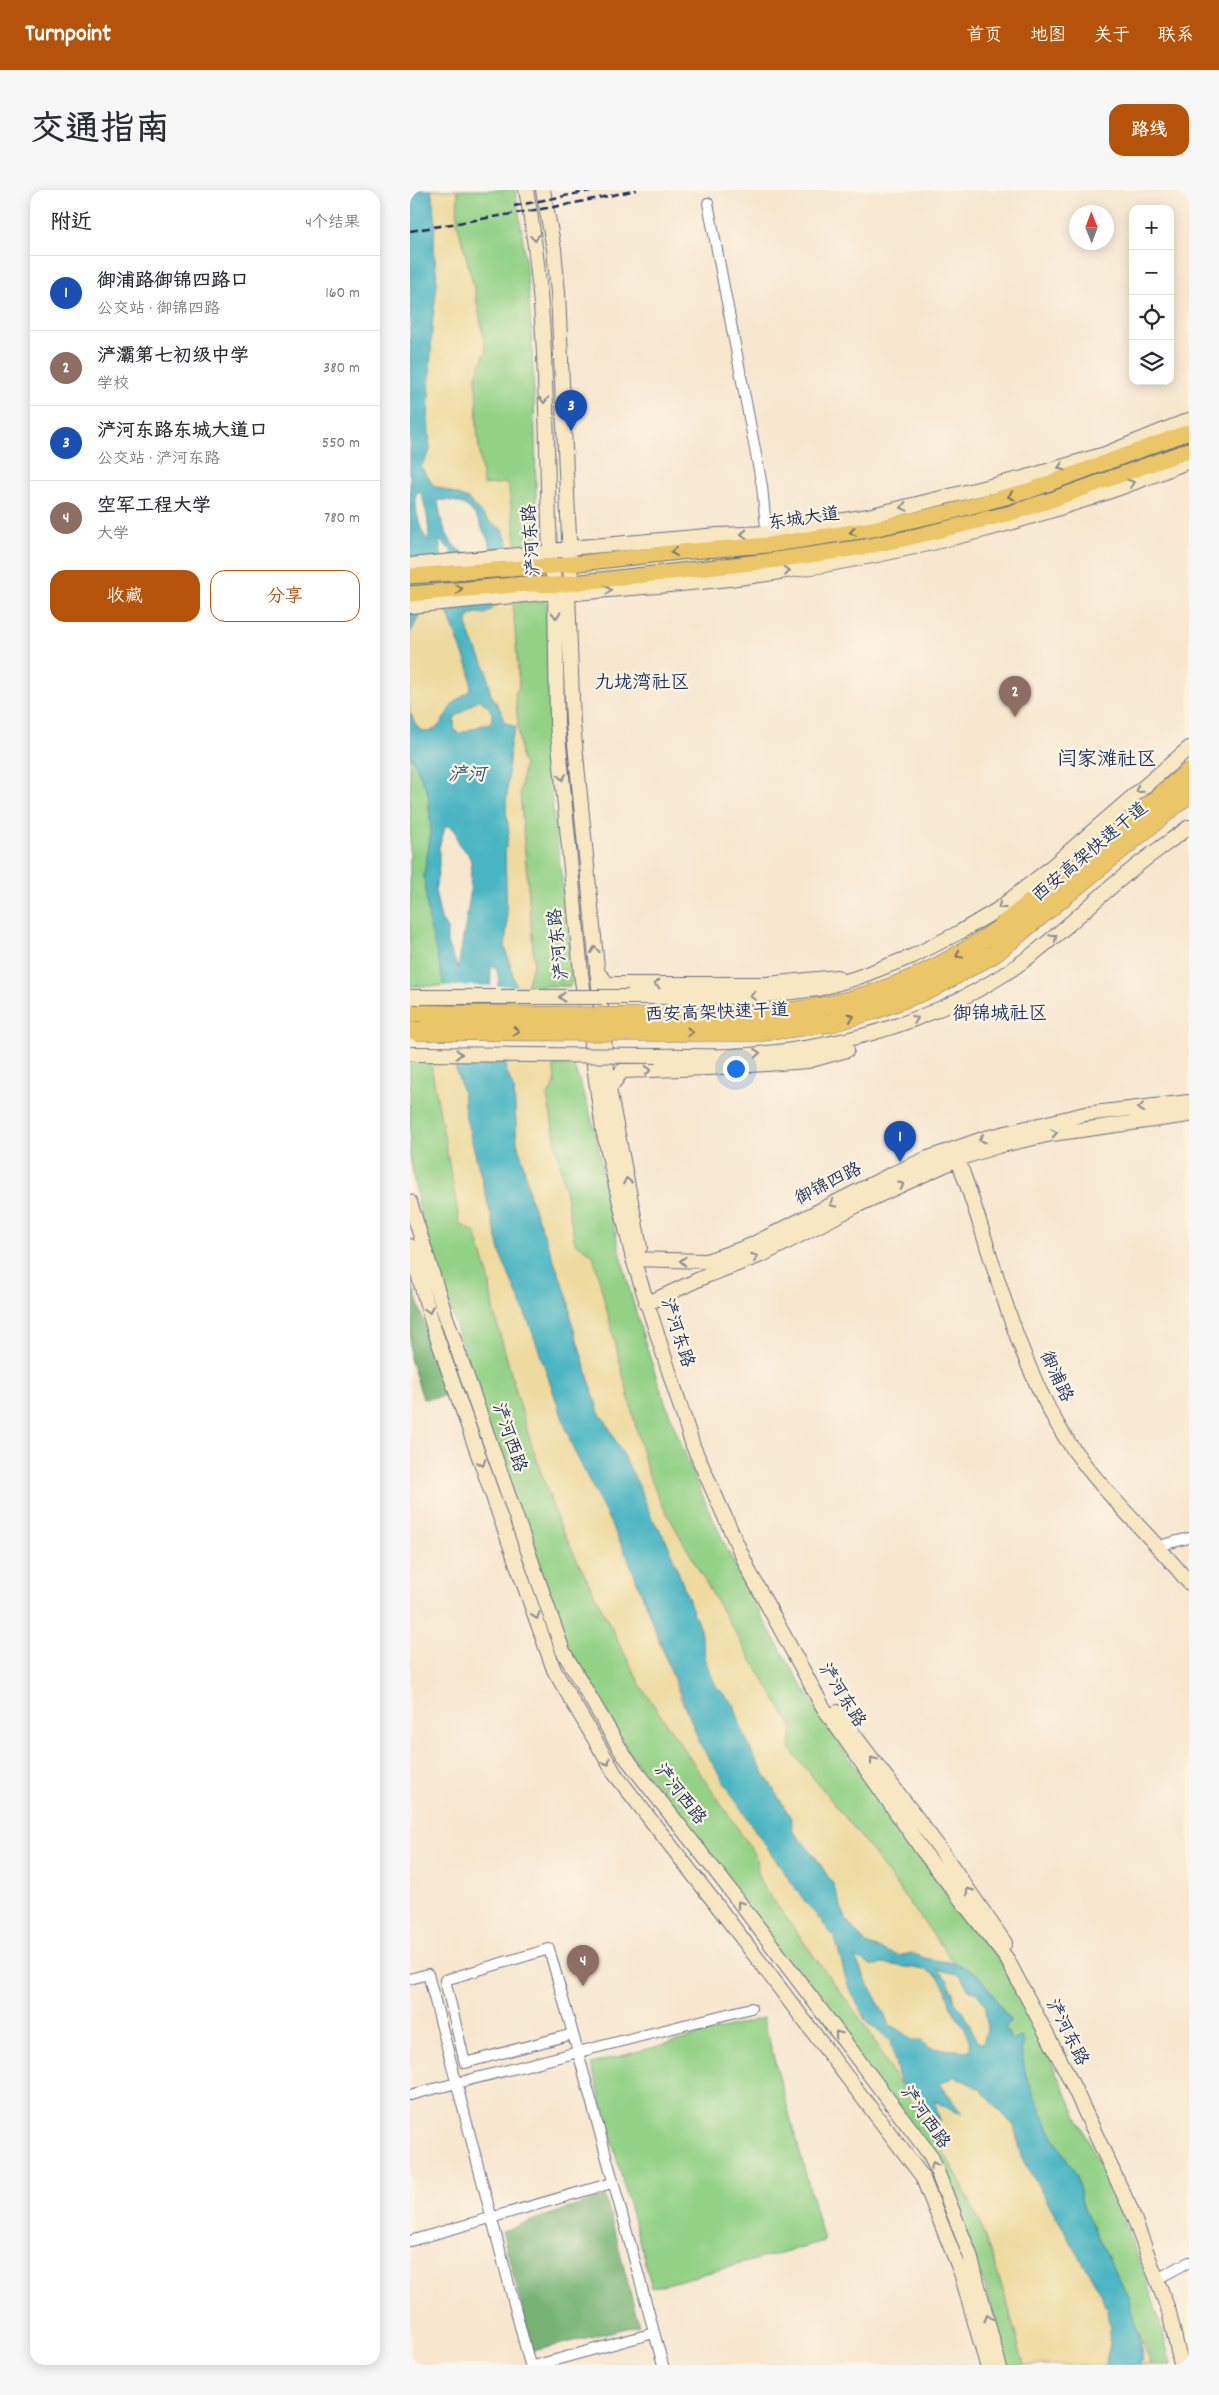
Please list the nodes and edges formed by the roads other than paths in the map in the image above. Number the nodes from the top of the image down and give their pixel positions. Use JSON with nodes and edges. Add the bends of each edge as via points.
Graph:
{"nodes":[{"id":1,"x":526,"y":190,"type":"edge"},
{"id":2,"x":543,"y":190,"type":"edge"},
{"id":3,"x":708,"y":203,"type":"dead end"},
{"id":4,"x":1189,"y":420,"type":"edge"},
{"id":5,"x":1189,"y":432,"type":"edge"},
{"id":6,"x":1189,"y":450,"type":"edge"},
{"id":7,"x":1189,"y":461,"type":"edge"},
{"id":8,"x":767,"y":539,"type":"junction"},
{"id":9,"x":569,"y":548,"type":"junction"},
{"id":10,"x":552,"y":559,"type":"junction"},
{"id":11,"x":524,"y":561,"type":"junction"},
{"id":12,"x":769,"y":561,"type":"junction"},
{"id":13,"x":571,"y":564,"type":"junction"},
{"id":14,"x":410,"y":565,"type":"edge"},
{"id":15,"x":410,"y":576,"type":"edge"},
{"id":16,"x":562,"y":588,"type":"junction"},
{"id":17,"x":525,"y":589,"type":"junction"},
{"id":18,"x":410,"y":594,"type":"edge"},
{"id":19,"x":410,"y":606,"type":"edge"},
{"id":20,"x":1189,"y":748,"type":"edge"},
{"id":21,"x":1189,"y":772,"type":"edge"},
{"id":22,"x":1168,"y":790,"type":"junction"},
{"id":23,"x":1189,"y":794,"type":"edge"},
{"id":24,"x":1189,"y":802,"type":"edge"},
{"id":25,"x":1166,"y":813,"type":"junction"},
{"id":26,"x":1189,"y":827,"type":"edge"},
{"id":27,"x":1075,"y":845,"type":"junction"},
{"id":28,"x":912,"y":956,"type":"junction"},
{"id":29,"x":597,"y":972,"type":"junction"},
{"id":30,"x":410,"y":997,"type":"edge"},
{"id":31,"x":413,"y":1022,"type":"edge"},
{"id":32,"x":642,"y":1024,"type":"junction"},
{"id":33,"x":893,"y":1026,"type":"junction"},
{"id":34,"x":410,"y":1054,"type":"edge"},
{"id":35,"x":609,"y":1089,"type":"junction"},
{"id":36,"x":1189,"y":1102,"type":"edge"},
{"id":37,"x":1189,"y":1115,"type":"edge"},
{"id":38,"x":956,"y":1154,"type":"junction"},
{"id":39,"x":410,"y":1202,"type":"edge"},
{"id":40,"x":410,"y":1246,"type":"edge"},
{"id":41,"x":638,"y":1259,"type":"junction"},
{"id":42,"x":650,"y":1303,"type":"junction"},
{"id":43,"x":1189,"y":1538,"type":"edge"},
{"id":44,"x":1158,"y":1546,"type":"junction"},
{"id":45,"x":1189,"y":1583,"type":"edge"},
{"id":46,"x":410,"y":1979,"type":"edge"},
{"id":47,"x":751,"y":2008,"type":"dead end"},
{"id":48,"x":573,"y":2034,"type":"junction"},
{"id":49,"x":578,"y":2052,"type":"junction"},
{"id":50,"x":455,"y":2082,"type":"junction"},
{"id":51,"x":410,"y":2095,"type":"edge"},
{"id":52,"x":612,"y":2183,"type":"junction"},
{"id":53,"x":491,"y":2219,"type":"junction"},
{"id":54,"x":410,"y":2241,"type":"edge"},
{"id":55,"x":1189,"y":2262,"type":"edge"},
{"id":56,"x":1160,"y":2278,"type":"junction"},
{"id":57,"x":654,"y":2333,"type":"junction"},
{"id":58,"x":1189,"y":2361,"type":"edge"},
{"id":59,"x":530,"y":2365,"type":"edge"},
{"id":60,"x":537,"y":2365,"type":"edge"},
{"id":61,"x":663,"y":2365,"type":"edge"},
{"id":62,"x":987,"y":2365,"type":"edge"},
{"id":63,"x":1000,"y":2365,"type":"edge"},
{"id":64,"x":1181,"y":2365,"type":"edge"}],
"edges":[{"from":1,"to":10,"type":"main road","name":"浐河东路","one_way":true,"via":[[535,237],[540,297]]},
{"from":2,"to":9,"type":"main road","name":"浐河东路","via":[[558,293]]},
{"from":3,"to":8,"type":"street","via":[[762,486]]},
{"from":4,"to":8,"type":"main road","one_way":true,"via":[[1105,454],[1027,477]]},
{"from":5,"to":8,"type":"main road","name":"东城大道","one_way":true,"via":[[1028,491],[873,529]]},
{"from":6,"to":12,"type":"main road","name":"东城大道","via":[[1011,513],[864,547]]},
{"from":16,"to":7,"type":"main road","one_way":true,"via":[[766,574],[841,562],[1066,506]]},
{"from":8,"to":9,"type":"main road","one_way":true,"via":[[718,535]]},
{"from":8,"to":12,"type":"street"},
{"from":8,"to":13,"type":"main road","name":"东城大道","one_way":true},
{"from":9,"to":10,"type":"main road"},
{"from":9,"to":13,"type":"main road","name":"浐河东路"},
{"from":10,"to":11,"type":"main road","name":"东城大道"},
{"from":10,"to":13,"type":"main road","name":"东城大道"},
{"from":10,"to":16,"type":"main road","name":"浐河东路"},
{"from":11,"to":14,"type":"main road"},
{"from":11,"to":15,"type":"main road","name":"东城大道"},
{"from":12,"to":16,"type":"main road","name":"东城大道"},
{"from":13,"to":16,"type":"main road","name":"浐河东路"},
{"from":16,"to":17,"type":"main road","name":"东城大道"},
{"from":29,"to":16,"type":"main road","name":"浐河东路","one_way":true},
{"from":16,"to":41,"type":"main road","name":"浐河东路","one_way":true,"via":[[557,724],[581,973],[603,1130]]},
{"from":18,"to":17,"type":"main road","name":"东城大道","one_way":true},
{"from":17,"to":19,"type":"main road"},
{"from":20,"to":27,"type":"main road","one_way":true},
{"from":21,"to":22,"type":"highway","name":"西安高架快速干道"},
{"from":22,"to":27,"type":"main road"},
{"from":22,"to":32,"type":"highway","name":"西安高架快速干道","one_way":true,"via":[[1000,928],[967,951],[914,978],[853,1000],[789,1013]]},
{"from":23,"to":25,"type":"highway","name":"西安高架快速干道"},
{"from":24,"to":25,"type":"highway"},
{"from":32,"to":25,"type":"highway","name":"西安高架快速干道","one_way":true,"via":[[762,1032],[831,1023],[933,988],[994,954]]},
{"from":33,"to":26,"type":"main road","one_way":true,"via":[[951,1005],[1004,974],[1042,947],[1130,871]]},
{"from":27,"to":28,"type":"main road","one_way":true,"via":[[997,910]]},
{"from":28,"to":29,"type":"main road","one_way":true,"via":[[835,978],[767,984],[608,984]]},
{"from":28,"to":30,"type":"main road","one_way":true,"bridge":true,"via":[[818,989],[748,996]]},
{"from":29,"to":35,"type":"main road","name":"浐河东路"},
{"from":31,"to":32,"type":"highway","name":"西安高架快速干道","bridge":true},
{"from":34,"to":33,"type":"main road","one_way":true,"bridge":true,"via":[[729,1056],[838,1043]]},
{"from":35,"to":33,"type":"main road","one_way":true,"via":[[622,1071],[808,1061],[870,1043]]},
{"from":41,"to":35,"type":"main road","name":"浐河东路","one_way":true},
{"from":36,"to":38,"type":"main road","name":"御锦四路","one_way":true,"via":[[1052,1120],[985,1138]]},
{"from":38,"to":37,"type":"main road","name":"御锦四路","one_way":true,"via":[[1052,1134]]},
{"from":38,"to":41,"type":"main road","name":"御锦四路","one_way":true,"via":[[892,1174],[725,1256],[697,1262]]},
{"from":42,"to":38,"type":"main road","name":"御锦四路","one_way":true,"via":[[706,1276],[764,1254]]},
{"from":38,"to":44,"type":"main road","name":"御浦路","via":[[1009,1315],[1049,1409],[1098,1481]]},
{"from":63,"to":39,"type":"main road","name":"浐河西路","one_way":true,"via":[[970,2255],[931,2156],[623,1754],[563,1651],[444,1311]]},
{"from":40,"to":62,"type":"main road","name":"浐河西路","one_way":true,"via":[[434,1329],[554,1670],[615,1774],[922,2176],[961,2273]]},
{"from":41,"to":42,"type":"main road","name":"浐河东路"},
{"from":42,"to":56,"type":"main road","name":"浐河东路","via":[[693,1446],[750,1573],[823,1707],[923,1851],[1007,1959],[1066,2072]]},
{"from":43,"to":44,"type":"street"},
{"from":44,"to":45,"type":"main road","name":"御浦路"},
{"from":46,"to":50,"type":"street","via":[[428,1974]]},
{"from":47,"to":49,"type":"street"},
{"from":48,"to":48,"type":"street","via":[[549,1949],[445,1980],[465,2063]]},
{"from":48,"to":49,"type":"street"},
{"from":49,"to":50,"type":"street"},
{"from":49,"to":52,"type":"street"},
{"from":50,"to":51,"type":"street"},
{"from":50,"to":53,"type":"street"},
{"from":52,"to":53,"type":"street"},
{"from":52,"to":57,"type":"street"},
{"from":53,"to":54,"type":"street"},
{"from":53,"to":59,"type":"street"},
{"from":55,"to":56,"type":"street"},
{"from":56,"to":58,"type":"main road","name":"浐河东路","via":[[1178,2312]]},
{"from":56,"to":64,"type":"main road","name":"浐河东路"},
{"from":57,"to":60,"type":"street"},
{"from":57,"to":61,"type":"street"}]}
